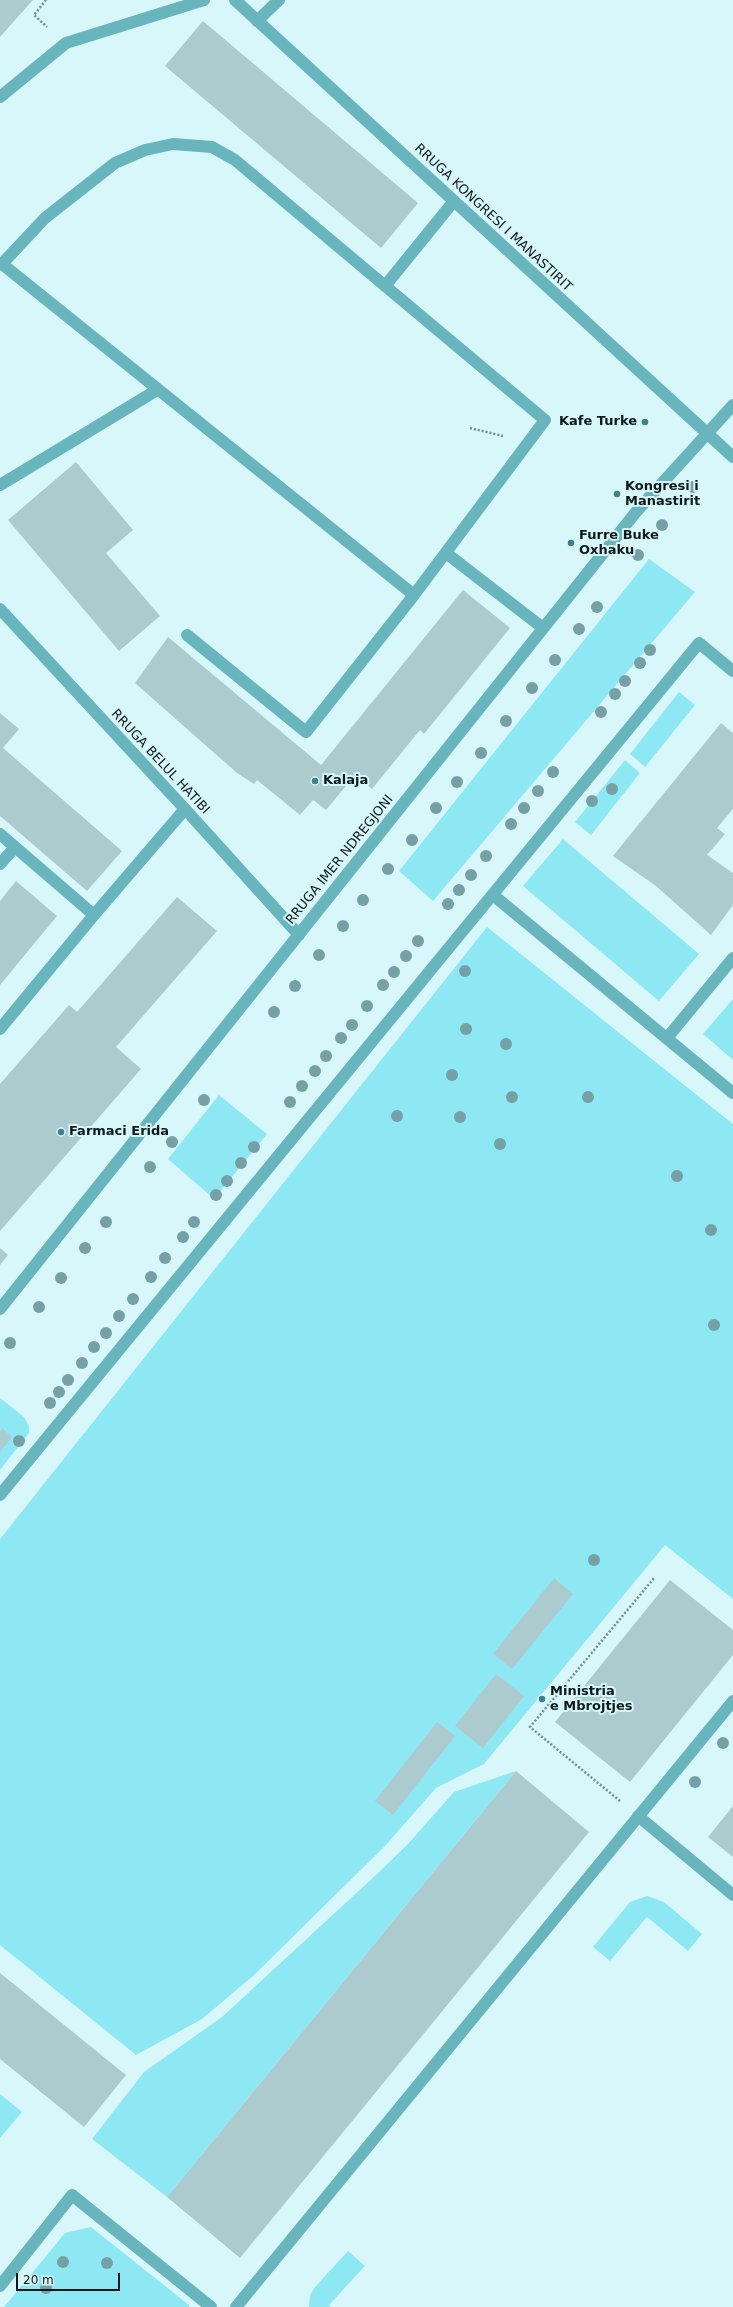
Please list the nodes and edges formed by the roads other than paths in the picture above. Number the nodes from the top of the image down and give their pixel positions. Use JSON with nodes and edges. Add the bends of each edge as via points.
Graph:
{"nodes":[{"id":1,"x":204,"y":0,"type":"edge"},
{"id":2,"x":235,"y":0,"type":"edge"},
{"id":3,"x":279,"y":0,"type":"edge"},
{"id":4,"x":257,"y":21,"type":"junction"},
{"id":5,"x":0,"y":98,"type":"edge"},
{"id":6,"x":454,"y":201,"type":"junction"},
{"id":7,"x":385,"y":286,"type":"junction"},
{"id":8,"x":157,"y":390,"type":"junction"},
{"id":9,"x":733,"y":405,"type":"edge"},
{"id":10,"x":707,"y":433,"type":"junction"},
{"id":11,"x":733,"y":457,"type":"edge"},
{"id":12,"x":0,"y":485,"type":"edge"},
{"id":13,"x":446,"y":553,"type":"junction"},
{"id":14,"x":414,"y":596,"type":"junction"},
{"id":15,"x":0,"y":609,"type":"edge"},
{"id":16,"x":542,"y":628,"type":"junction"},
{"id":17,"x":187,"y":635,"type":"dead end"},
{"id":18,"x":733,"y":671,"type":"edge"},
{"id":19,"x":185,"y":809,"type":"junction"},
{"id":20,"x":0,"y":834,"type":"edge"},
{"id":21,"x":15,"y":847,"type":"junction"},
{"id":22,"x":0,"y":864,"type":"edge"},
{"id":23,"x":493,"y":895,"type":"junction"},
{"id":24,"x":94,"y":915,"type":"junction"},
{"id":25,"x":299,"y":935,"type":"junction"},
{"id":26,"x":733,"y":958,"type":"edge"},
{"id":27,"x":0,"y":1029,"type":"edge"},
{"id":28,"x":667,"y":1038,"type":"junction"},
{"id":29,"x":733,"y":1093,"type":"edge"},
{"id":30,"x":0,"y":1309,"type":"edge"},
{"id":31,"x":0,"y":1495,"type":"edge"},
{"id":32,"x":733,"y":1701,"type":"edge"},
{"id":33,"x":638,"y":1816,"type":"junction"},
{"id":34,"x":733,"y":1894,"type":"edge"},
{"id":35,"x":0,"y":2286,"type":"edge"},
{"id":36,"x":211,"y":2307,"type":"edge"},
{"id":37,"x":236,"y":2307,"type":"edge"}],
"edges":[{"from":1,"to":5,"type":"street","via":[[66,43]]},
{"from":2,"to":4,"type":"street","name":"RRUGA KONGRESI I MANASTIRIT"},
{"from":3,"to":4,"type":"street"},
{"from":4,"to":6,"type":"street","name":"RRUGA KONGRESI I MANASTIRIT"},
{"from":6,"to":7,"type":"street"},
{"from":6,"to":10,"type":"street","name":"RRUGA KONGRESI I MANASTIRIT"},
{"from":7,"to":8,"type":"street","via":[[235,160],[212,146],[173,144],[145,150],[114,163],[45,218],[2,264]]},
{"from":7,"to":13,"type":"street","via":[[545,420]]},
{"from":8,"to":12,"type":"street"},
{"from":8,"to":14,"type":"street"},
{"from":9,"to":10,"type":"street","name":"RRUGA IMER NDREGJONI"},
{"from":10,"to":11,"type":"street","name":"RRUGA KONGRESI I MANASTIRIT"},
{"from":10,"to":16,"type":"street","name":"RRUGA IMER NDREGJONI","via":[[636,512]]},
{"from":13,"to":14,"type":"street"},
{"from":13,"to":16,"type":"street"},
{"from":14,"to":17,"type":"street","via":[[306,732]]},
{"from":15,"to":19,"type":"street","name":"RRUGA BELUL HATIBI"},
{"from":16,"to":25,"type":"street","name":"RRUGA IMER NDREGJONI"},
{"from":18,"to":23,"type":"street","via":[[699,643]]},
{"from":19,"to":24,"type":"street"},
{"from":19,"to":25,"type":"street","name":"RRUGA BELUL HATIBI"},
{"from":20,"to":21,"type":"street"},
{"from":21,"to":22,"type":"street"},
{"from":21,"to":24,"type":"street"},
{"from":23,"to":28,"type":"street"},
{"from":23,"to":31,"type":"street"},
{"from":24,"to":27,"type":"street"},
{"from":25,"to":30,"type":"street","name":"RRUGA IMER NDREGJONI"},
{"from":26,"to":28,"type":"street"},
{"from":28,"to":29,"type":"street"},
{"from":32,"to":33,"type":"street"},
{"from":33,"to":34,"type":"street"},
{"from":33,"to":37,"type":"street"},
{"from":35,"to":36,"type":"street","via":[[72,2195]]}]}
